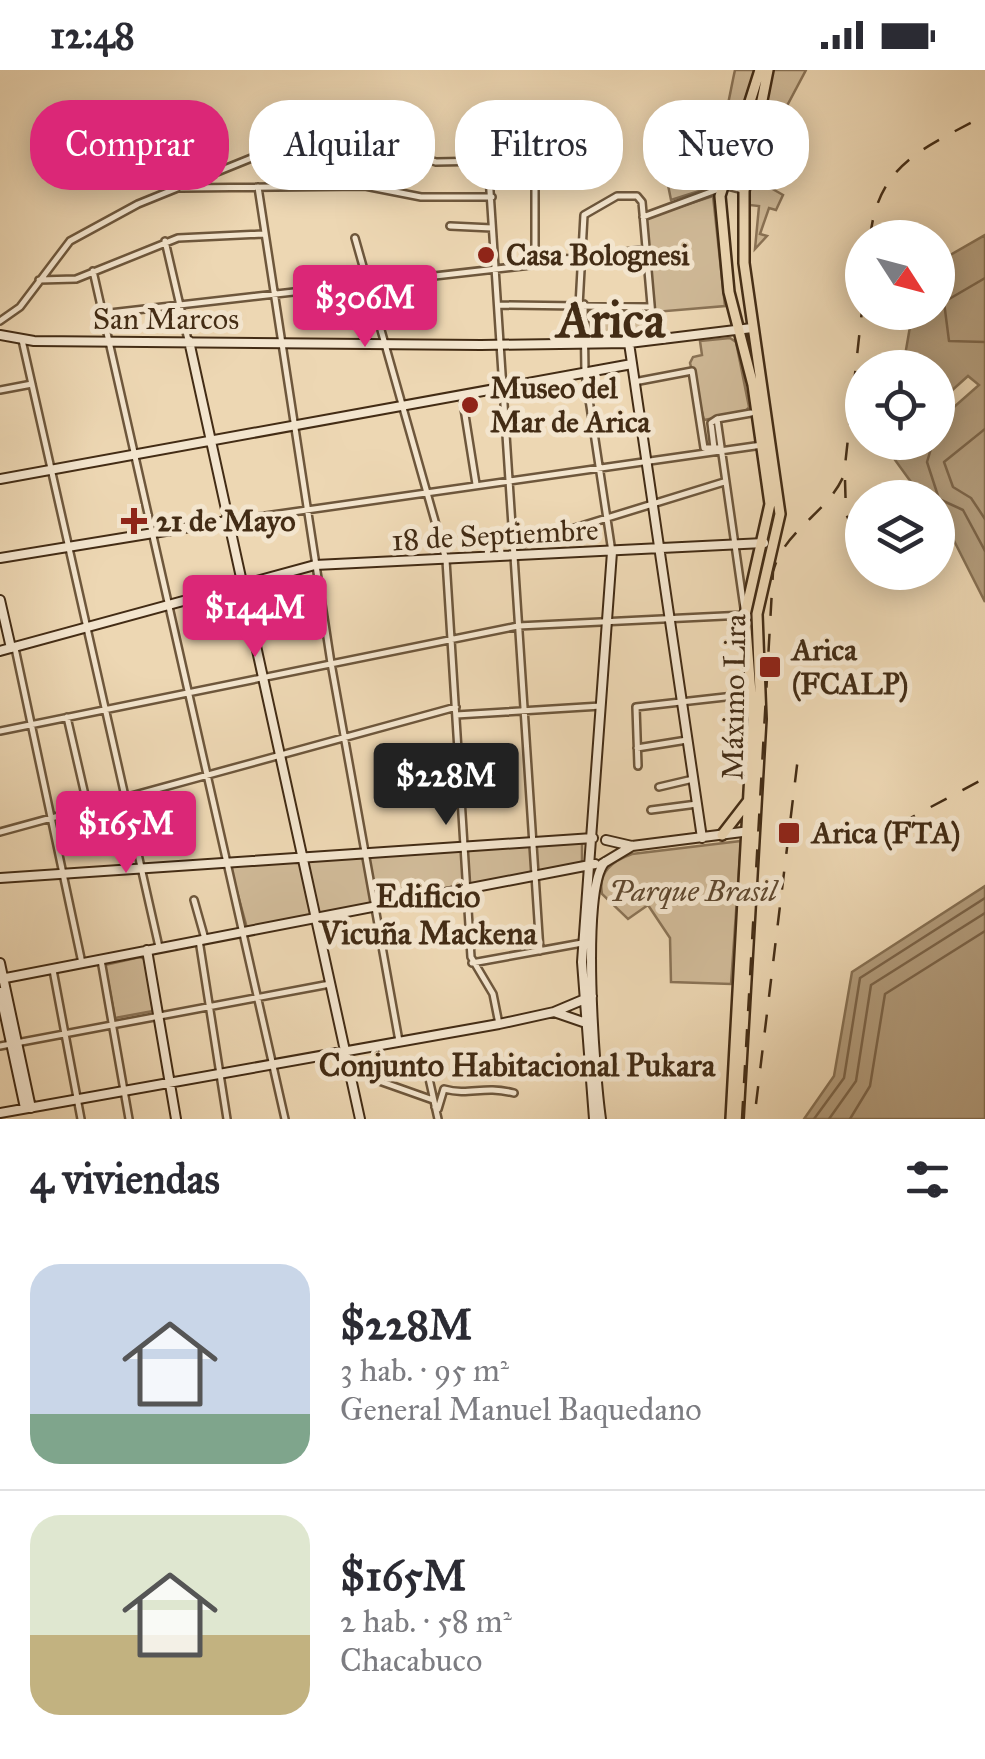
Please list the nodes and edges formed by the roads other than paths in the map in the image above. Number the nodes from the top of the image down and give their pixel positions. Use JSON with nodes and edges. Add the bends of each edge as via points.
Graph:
{"nodes":[{"id":1,"x":760,"y":70,"type":"edge"},
{"id":2,"x":768,"y":70,"type":"edge"},
{"id":3,"x":750,"y":100,"type":"edge"},
{"id":4,"x":229,"y":168,"type":"edge"},
{"id":5,"x":176,"y":190,"type":"edge"},
{"id":6,"x":258,"y":190,"type":"edge"},
{"id":7,"x":387,"y":190,"type":"edge"},
{"id":8,"x":535,"y":190,"type":"edge"},
{"id":9,"x":714,"y":190,"type":"edge"},
{"id":10,"x":722,"y":190,"type":"edge"},
{"id":11,"x":738,"y":190,"type":"edge"},
{"id":12,"x":744,"y":191,"type":"junction"},
{"id":13,"x":492,"y":197,"type":"junction"},
{"id":14,"x":643,"y":217,"type":"junction"},
{"id":15,"x":450,"y":226,"type":"dead end"},
{"id":16,"x":492,"y":228,"type":"junction"},
{"id":17,"x":264,"y":234,"type":"junction"},
{"id":18,"x":355,"y":238,"type":"dead end"},
{"id":19,"x":165,"y":241,"type":"junction"},
{"id":20,"x":645,"y":250,"type":"junction"},
{"id":21,"x":53,"y":259,"type":"junction"},
{"id":22,"x":581,"y":259,"type":"junction"},
{"id":23,"x":535,"y":261,"type":"junction"},
{"id":24,"x":496,"y":268,"type":"junction"},
{"id":25,"x":93,"y":271,"type":"junction"},
{"id":26,"x":59,"y":278,"type":"junction"},
{"id":27,"x":39,"y":280,"type":"junction"},
{"id":28,"x":367,"y":283,"type":"junction"},
{"id":29,"x":275,"y":294,"type":"junction"},
{"id":30,"x":181,"y":305,"type":"junction"},
{"id":31,"x":498,"y":305,"type":"junction"},
{"id":32,"x":582,"y":305,"type":"junction"},
{"id":33,"x":651,"y":307,"type":"junction"},
{"id":34,"x":101,"y":314,"type":"junction"},
{"id":35,"x":0,"y":321,"type":"edge"},
{"id":36,"x":752,"y":328,"type":"junction"},
{"id":37,"x":737,"y":330,"type":"junction"},
{"id":38,"x":0,"y":336,"type":"edge"},
{"id":39,"x":22,"y":340,"type":"junction"},
{"id":40,"x":654,"y":340,"type":"junction"},
{"id":41,"x":282,"y":341,"type":"junction"},
{"id":42,"x":107,"y":342,"type":"junction"},
{"id":43,"x":189,"y":342,"type":"junction"},
{"id":44,"x":582,"y":342,"type":"junction"},
{"id":45,"x":629,"y":343,"type":"junction"},
{"id":46,"x":499,"y":344,"type":"junction"},
{"id":47,"x":382,"y":345,"type":"junction"},
{"id":48,"x":632,"y":364,"type":"junction"},
{"id":49,"x":585,"y":373,"type":"junction"},
{"id":50,"x":750,"y":380,"type":"junction"},
{"id":51,"x":634,"y":382,"type":"junction"},
{"id":52,"x":32,"y":384,"type":"junction"},
{"id":53,"x":504,"y":388,"type":"junction"},
{"id":54,"x":0,"y":390,"type":"edge"},
{"id":55,"x":462,"y":396,"type":"junction"},
{"id":56,"x":403,"y":406,"type":"junction"},
{"id":57,"x":752,"y":413,"type":"junction"},
{"id":58,"x":295,"y":426,"type":"junction"},
{"id":59,"x":210,"y":441,"type":"junction"},
{"id":60,"x":762,"y":445,"type":"junction"},
{"id":61,"x":718,"y":449,"type":"junction"},
{"id":62,"x":133,"y":455,"type":"junction"},
{"id":63,"x":646,"y":463,"type":"junction"},
{"id":64,"x":52,"y":470,"type":"junction"},
{"id":65,"x":600,"y":470,"type":"junction"},
{"id":66,"x":0,"y":478,"type":"edge"},
{"id":67,"x":509,"y":480,"type":"junction"},
{"id":68,"x":724,"y":482,"type":"junction"},
{"id":69,"x":476,"y":484,"type":"junction"},
{"id":70,"x":428,"y":490,"type":"junction"},
{"id":71,"x":652,"y":504,"type":"junction"},
{"id":72,"x":307,"y":508,"type":"junction"},
{"id":73,"x":607,"y":518,"type":"junction"},
{"id":74,"x":227,"y":521,"type":"junction"},
{"id":75,"x":151,"y":533,"type":"junction"},
{"id":76,"x":764,"y":542,"type":"junction"},
{"id":77,"x":734,"y":544,"type":"junction"},
{"id":78,"x":69,"y":546,"type":"junction"},
{"id":79,"x":660,"y":550,"type":"junction"},
{"id":80,"x":513,"y":552,"type":"junction"},
{"id":81,"x":612,"y":552,"type":"junction"},
{"id":82,"x":0,"y":558,"type":"edge"},
{"id":83,"x":446,"y":560,"type":"junction"},
{"id":84,"x":315,"y":565,"type":"junction"},
{"id":85,"x":242,"y":585,"type":"junction"},
{"id":86,"x":0,"y":600,"type":"edge"},
{"id":87,"x":168,"y":605,"type":"junction"},
{"id":88,"x":746,"y":615,"type":"junction"},
{"id":89,"x":670,"y":617,"type":"junction"},
{"id":90,"x":607,"y":620,"type":"junction"},
{"id":91,"x":518,"y":626,"type":"junction"},
{"id":92,"x":88,"y":627,"type":"junction"},
{"id":93,"x":452,"y":640,"type":"junction"},
{"id":94,"x":13,"y":648,"type":"junction"},
{"id":95,"x":0,"y":651,"type":"edge"},
{"id":96,"x":330,"y":663,"type":"junction"},
{"id":97,"x":262,"y":677,"type":"junction"},
{"id":98,"x":188,"y":692,"type":"junction"},
{"id":99,"x":752,"y":694,"type":"junction"},
{"id":100,"x":681,"y":699,"type":"junction"},
{"id":101,"x":601,"y":706,"type":"junction"},
{"id":102,"x":106,"y":709,"type":"junction"},
{"id":103,"x":456,"y":711,"type":"junction"},
{"id":104,"x":522,"y":711,"type":"junction"},
{"id":105,"x":67,"y":717,"type":"junction"},
{"id":106,"x":31,"y":724,"type":"junction"},
{"id":107,"x":0,"y":730,"type":"edge"},
{"id":108,"x":344,"y":738,"type":"junction"},
{"id":109,"x":687,"y":740,"type":"junction"},
{"id":110,"x":637,"y":748,"type":"junction"},
{"id":111,"x":279,"y":756,"type":"junction"},
{"id":112,"x":638,"y":766,"type":"dead end"},
{"id":113,"x":207,"y":775,"type":"junction"},
{"id":114,"x":693,"y":780,"type":"junction"},
{"id":115,"x":659,"y":787,"type":"dead end"},
{"id":116,"x":750,"y":797,"type":"junction"},
{"id":117,"x":126,"y":798,"type":"junction"},
{"id":118,"x":696,"y":804,"type":"junction"},
{"id":119,"x":88,"y":808,"type":"junction"},
{"id":120,"x":652,"y":810,"type":"dead end"},
{"id":121,"x":51,"y":818,"type":"junction"},
{"id":122,"x":752,"y":831,"type":"junction"},
{"id":123,"x":0,"y":832,"type":"edge"},
{"id":124,"x":722,"y":835,"type":"junction"},
{"id":125,"x":702,"y":838,"type":"junction"},
{"id":126,"x":606,"y":840,"type":"junction"},
{"id":127,"x":530,"y":842,"type":"junction"},
{"id":128,"x":590,"y":844,"type":"junction"},
{"id":129,"x":465,"y":846,"type":"junction"},
{"id":130,"x":632,"y":846,"type":"junction"},
{"id":131,"x":364,"y":852,"type":"junction"},
{"id":132,"x":301,"y":856,"type":"junction"},
{"id":133,"x":226,"y":861,"type":"junction"},
{"id":134,"x":598,"y":863,"type":"junction"},
{"id":135,"x":142,"y":867,"type":"junction"},
{"id":136,"x":62,"y":873,"type":"junction"},
{"id":137,"x":532,"y":876,"type":"junction"},
{"id":138,"x":0,"y":878,"type":"edge"},
{"id":139,"x":468,"y":889,"type":"junction"},
{"id":140,"x":194,"y":900,"type":"dead end"},
{"id":141,"x":374,"y":907,"type":"junction"},
{"id":142,"x":315,"y":918,"type":"junction"},
{"id":143,"x":242,"y":932,"type":"junction"},
{"id":144,"x":202,"y":940,"type":"junction"},
{"id":145,"x":583,"y":943,"type":"junction"},
{"id":146,"x":159,"y":948,"type":"junction"},
{"id":147,"x":147,"y":950,"type":"junction"},
{"id":148,"x":540,"y":950,"type":"junction"},
{"id":149,"x":101,"y":959,"type":"junction"},
{"id":150,"x":0,"y":963,"type":"edge"},
{"id":151,"x":82,"y":963,"type":"junction"},
{"id":152,"x":472,"y":963,"type":"junction"},
{"id":153,"x":53,"y":968,"type":"junction"},
{"id":154,"x":2,"y":978,"type":"edge"},
{"id":155,"x":330,"y":984,"type":"junction"},
{"id":156,"x":0,"y":992,"type":"edge"},
{"id":157,"x":588,"y":996,"type":"junction"},
{"id":158,"x":258,"y":998,"type":"junction"},
{"id":159,"x":209,"y":1006,"type":"junction"},
{"id":160,"x":554,"y":1012,"type":"junction"},
{"id":161,"x":157,"y":1016,"type":"junction"},
{"id":162,"x":583,"y":1022,"type":"junction"},
{"id":163,"x":112,"y":1024,"type":"junction"},
{"id":164,"x":499,"y":1024,"type":"junction"},
{"id":165,"x":65,"y":1034,"type":"junction"},
{"id":166,"x":399,"y":1042,"type":"junction"},
{"id":167,"x":14,"y":1043,"type":"junction"},
{"id":168,"x":0,"y":1046,"type":"edge"},
{"id":169,"x":345,"y":1051,"type":"junction"},
{"id":170,"x":273,"y":1064,"type":"junction"},
{"id":171,"x":426,"y":1066,"type":"dead end"},
{"id":172,"x":350,"y":1071,"type":"junction"},
{"id":173,"x":220,"y":1074,"type":"junction"},
{"id":174,"x":170,"y":1083,"type":"junction"},
{"id":175,"x":155,"y":1086,"type":"junction"},
{"id":176,"x":124,"y":1091,"type":"junction"},
{"id":177,"x":514,"y":1093,"type":"dead end"},
{"id":178,"x":172,"y":1095,"type":"junction"},
{"id":179,"x":78,"y":1100,"type":"junction"},
{"id":180,"x":434,"y":1104,"type":"junction"},
{"id":181,"x":28,"y":1108,"type":"junction"},
{"id":182,"x":0,"y":1113,"type":"edge"},
{"id":183,"x":362,"y":1118,"type":"edge"},
{"id":184,"x":81,"y":1119,"type":"edge"},
{"id":185,"x":129,"y":1119,"type":"edge"},
{"id":186,"x":176,"y":1119,"type":"edge"},
{"id":187,"x":227,"y":1119,"type":"edge"},
{"id":188,"x":286,"y":1119,"type":"edge"},
{"id":189,"x":438,"y":1119,"type":"edge"},
{"id":190,"x":597,"y":1119,"type":"edge"},
{"id":191,"x":735,"y":1119,"type":"edge"}],
"edges":[{"from":1,"to":3,"type":"main road","name":"Máximo Lira"},
{"from":2,"to":12,"type":"main road","name":"Máximo Lira"},
{"from":4,"to":13,"type":"street","via":[[288,149],[382,147],[436,162],[488,160]]},
{"from":5,"to":21,"type":"street","via":[[106,220]]},
{"from":6,"to":17,"type":"street"},
{"from":7,"to":13,"type":"street"},
{"from":8,"to":23,"type":"street"},
{"from":9,"to":14,"type":"street"},
{"from":10,"to":37,"type":"main road","name":"Máximo Lira","via":[[724,260]]},
{"from":11,"to":12,"type":"street"},
{"from":12,"to":36,"type":"main road","name":"Máximo Lira"},
{"from":13,"to":16,"type":"street"},
{"from":14,"to":20,"type":"street"},
{"from":14,"to":22,"type":"street","via":[[640,198],[631,196],[617,196],[584,215]]},
{"from":15,"to":16,"type":"street"},
{"from":16,"to":24,"type":"street"},
{"from":17,"to":19,"type":"street"},
{"from":17,"to":29,"type":"street"},
{"from":18,"to":28,"type":"street"},
{"from":19,"to":25,"type":"street"},
{"from":19,"to":30,"type":"street"},
{"from":20,"to":22,"type":"street"},
{"from":20,"to":33,"type":"street"},
{"from":21,"to":26,"type":"street"},
{"from":21,"to":27,"type":"street"},
{"from":22,"to":23,"type":"street"},
{"from":22,"to":32,"type":"street"},
{"from":23,"to":24,"type":"street"},
{"from":24,"to":28,"type":"street"},
{"from":24,"to":31,"type":"street"},
{"from":25,"to":26,"type":"street"},
{"from":25,"to":34,"type":"street"},
{"from":26,"to":27,"type":"street"},
{"from":27,"to":35,"type":"street"},
{"from":28,"to":29,"type":"street"},
{"from":28,"to":47,"type":"street"},
{"from":29,"to":30,"type":"street"},
{"from":29,"to":41,"type":"street"},
{"from":30,"to":34,"type":"street"},
{"from":30,"to":43,"type":"street"},
{"from":31,"to":32,"type":"street"},
{"from":31,"to":46,"type":"street"},
{"from":32,"to":33,"type":"street"},
{"from":32,"to":44,"type":"street"},
{"from":33,"to":40,"type":"street"},
{"from":34,"to":42,"type":"street"},
{"from":36,"to":37,"type":"street","name":"San Marcos"},
{"from":36,"to":122,"type":"main road","name":"Máximo Lira","via":[[780,500],[757,614],[761,719]]},
{"from":37,"to":40,"type":"street","name":"San Marcos"},
{"from":37,"to":50,"type":"main road","name":"Máximo Lira"},
{"from":38,"to":39,"type":"street","name":"San Marcos"},
{"from":39,"to":42,"type":"street","name":"San Marcos"},
{"from":39,"to":52,"type":"street"},
{"from":40,"to":45,"type":"street","name":"San Marcos"},
{"from":41,"to":43,"type":"street","name":"San Marcos"},
{"from":41,"to":47,"type":"street","name":"San Marcos"},
{"from":41,"to":58,"type":"street"},
{"from":42,"to":43,"type":"street","name":"San Marcos"},
{"from":42,"to":62,"type":"street"},
{"from":43,"to":59,"type":"street"},
{"from":44,"to":45,"type":"street","name":"San Marcos"},
{"from":44,"to":46,"type":"street","name":"San Marcos"},
{"from":44,"to":49,"type":"street"},
{"from":45,"to":48,"type":"street"},
{"from":46,"to":47,"type":"street","name":"San Marcos"},
{"from":46,"to":53,"type":"street"},
{"from":47,"to":56,"type":"street"},
{"from":48,"to":49,"type":"street"},
{"from":48,"to":51,"type":"street"},
{"from":49,"to":53,"type":"street"},
{"from":49,"to":65,"type":"street"},
{"from":50,"to":57,"type":"main road","name":"Máximo Lira"},
{"from":50,"to":60,"type":"main road","name":"Máximo Lira"},
{"from":51,"to":61,"type":"street","via":[[692,371],[704,448]]},
{"from":51,"to":63,"type":"street"},
{"from":52,"to":54,"type":"street"},
{"from":52,"to":64,"type":"street"},
{"from":53,"to":55,"type":"street"},
{"from":53,"to":67,"type":"street"},
{"from":55,"to":56,"type":"street"},
{"from":55,"to":69,"type":"street"},
{"from":56,"to":58,"type":"street"},
{"from":56,"to":70,"type":"street"},
{"from":57,"to":60,"type":"main road","name":"Máximo Lira"},
{"from":57,"to":61,"type":"street","via":[[718,419]]},
{"from":58,"to":59,"type":"street"},
{"from":58,"to":72,"type":"street"},
{"from":59,"to":62,"type":"street"},
{"from":59,"to":74,"type":"street"},
{"from":60,"to":61,"type":"street"},
{"from":60,"to":76,"type":"main road","name":"Máximo Lira","via":[[770,504]]},
{"from":61,"to":63,"type":"street"},
{"from":61,"to":68,"type":"street"},
{"from":62,"to":64,"type":"street"},
{"from":62,"to":75,"type":"street"},
{"from":63,"to":65,"type":"street"},
{"from":63,"to":71,"type":"street"},
{"from":64,"to":66,"type":"street"},
{"from":64,"to":78,"type":"street"},
{"from":65,"to":67,"type":"street"},
{"from":65,"to":73,"type":"street"},
{"from":67,"to":69,"type":"street"},
{"from":67,"to":80,"type":"street"},
{"from":68,"to":71,"type":"street"},
{"from":68,"to":77,"type":"street"},
{"from":69,"to":70,"type":"street"},
{"from":70,"to":72,"type":"street"},
{"from":70,"to":83,"type":"street"},
{"from":71,"to":73,"type":"street"},
{"from":71,"to":79,"type":"street"},
{"from":72,"to":74,"type":"street"},
{"from":72,"to":84,"type":"street"},
{"from":73,"to":80,"type":"street"},
{"from":73,"to":81,"type":"street"},
{"from":74,"to":75,"type":"street"},
{"from":74,"to":85,"type":"street"},
{"from":75,"to":78,"type":"street"},
{"from":75,"to":87,"type":"street"},
{"from":76,"to":77,"type":"street","name":"18 de Septiembre"},
{"from":76,"to":88,"type":"main road","name":"Máximo Lira"},
{"from":77,"to":79,"type":"street","name":"18 de Septiembre"},
{"from":77,"to":88,"type":"street"},
{"from":78,"to":82,"type":"street"},
{"from":78,"to":92,"type":"street"},
{"from":79,"to":81,"type":"street","name":"18 de Septiembre"},
{"from":79,"to":89,"type":"street"},
{"from":80,"to":81,"type":"street","name":"18 de Septiembre"},
{"from":80,"to":83,"type":"street","name":"18 de Septiembre"},
{"from":80,"to":91,"type":"street"},
{"from":81,"to":90,"type":"street"},
{"from":83,"to":84,"type":"street","name":"18 de Septiembre"},
{"from":83,"to":93,"type":"street"},
{"from":84,"to":85,"type":"street","name":"18 de Septiembre"},
{"from":84,"to":96,"type":"street"},
{"from":85,"to":87,"type":"street","name":"18 de Septiembre"},
{"from":85,"to":97,"type":"street"},
{"from":86,"to":94,"type":"street"},
{"from":87,"to":92,"type":"street","name":"18 de Septiembre"},
{"from":87,"to":98,"type":"street"},
{"from":88,"to":89,"type":"street"},
{"from":88,"to":99,"type":"main road","name":"Máximo Lira"},
{"from":89,"to":90,"type":"street"},
{"from":89,"to":100,"type":"street"},
{"from":90,"to":91,"type":"street"},
{"from":90,"to":101,"type":"street"},
{"from":91,"to":93,"type":"street"},
{"from":91,"to":104,"type":"street"},
{"from":92,"to":94,"type":"street","name":"18 de Septiembre"},
{"from":92,"to":102,"type":"street"},
{"from":93,"to":96,"type":"street"},
{"from":93,"to":103,"type":"street"},
{"from":94,"to":95,"type":"street","name":"18 de Septiembre"},
{"from":94,"to":106,"type":"street"},
{"from":96,"to":97,"type":"street"},
{"from":96,"to":108,"type":"street"},
{"from":97,"to":98,"type":"street"},
{"from":97,"to":111,"type":"street"},
{"from":98,"to":102,"type":"street"},
{"from":98,"to":113,"type":"street"},
{"from":99,"to":100,"type":"street"},
{"from":99,"to":116,"type":"main road","name":"Máximo Lira"},
{"from":100,"to":109,"type":"street"},
{"from":100,"to":110,"type":"street","via":[[636,707]]},
{"from":101,"to":104,"type":"street"},
{"from":101,"to":128,"type":"street"},
{"from":102,"to":105,"type":"street"},
{"from":102,"to":117,"type":"street"},
{"from":103,"to":104,"type":"street"},
{"from":103,"to":108,"type":"street"},
{"from":103,"to":129,"type":"street"},
{"from":104,"to":127,"type":"street"},
{"from":105,"to":106,"type":"street"},
{"from":105,"to":119,"type":"street"},
{"from":106,"to":107,"type":"street"},
{"from":106,"to":121,"type":"street"},
{"from":108,"to":111,"type":"street"},
{"from":108,"to":131,"type":"street"},
{"from":109,"to":110,"type":"street"},
{"from":109,"to":114,"type":"street"},
{"from":110,"to":112,"type":"street"},
{"from":111,"to":113,"type":"street"},
{"from":111,"to":132,"type":"street"},
{"from":113,"to":117,"type":"street"},
{"from":113,"to":133,"type":"street"},
{"from":114,"to":115,"type":"street"},
{"from":114,"to":118,"type":"street"},
{"from":116,"to":122,"type":"main road","name":"Máximo Lira"},
{"from":116,"to":124,"type":"main road"},
{"from":117,"to":119,"type":"street"},
{"from":117,"to":135,"type":"street"},
{"from":118,"to":120,"type":"street"},
{"from":118,"to":125,"type":"street"},
{"from":119,"to":121,"type":"street"},
{"from":121,"to":123,"type":"street"},
{"from":121,"to":136,"type":"street"},
{"from":122,"to":124,"type":"street"},
{"from":122,"to":191,"type":"main road"},
{"from":124,"to":125,"type":"street"},
{"from":125,"to":130,"type":"street"},
{"from":126,"to":128,"type":"street"},
{"from":126,"to":130,"type":"street"},
{"from":126,"to":134,"type":"street"},
{"from":127,"to":128,"type":"street"},
{"from":127,"to":129,"type":"street"},
{"from":127,"to":137,"type":"street"},
{"from":128,"to":134,"type":"street"},
{"from":129,"to":131,"type":"street"},
{"from":129,"to":139,"type":"street"},
{"from":130,"to":134,"type":"street"},
{"from":131,"to":132,"type":"street"},
{"from":131,"to":141,"type":"street"},
{"from":132,"to":133,"type":"street"},
{"from":132,"to":142,"type":"street"},
{"from":133,"to":135,"type":"street"},
{"from":133,"to":143,"type":"street"},
{"from":134,"to":137,"type":"street"},
{"from":134,"to":145,"type":"street"},
{"from":134,"to":157,"type":"street"},
{"from":135,"to":136,"type":"street"},
{"from":135,"to":146,"type":"street"},
{"from":136,"to":138,"type":"street"},
{"from":136,"to":151,"type":"street"},
{"from":137,"to":139,"type":"street"},
{"from":137,"to":148,"type":"street"},
{"from":139,"to":141,"type":"street"},
{"from":139,"to":152,"type":"street"},
{"from":140,"to":144,"type":"street"},
{"from":141,"to":142,"type":"street"},
{"from":141,"to":166,"type":"street"},
{"from":142,"to":143,"type":"street"},
{"from":142,"to":155,"type":"street"},
{"from":143,"to":144,"type":"street"},
{"from":143,"to":158,"type":"street"},
{"from":144,"to":146,"type":"street"},
{"from":144,"to":159,"type":"street"},
{"from":145,"to":148,"type":"street"},
{"from":145,"to":157,"type":"street"},
{"from":146,"to":147,"type":"street"},
{"from":147,"to":149,"type":"street"},
{"from":147,"to":161,"type":"street"},
{"from":148,"to":152,"type":"street"},
{"from":149,"to":151,"type":"street"},
{"from":149,"to":163,"type":"street"},
{"from":150,"to":154,"type":"street"},
{"from":151,"to":153,"type":"street"},
{"from":152,"to":164,"type":"street","via":[[493,994]]},
{"from":153,"to":154,"type":"street"},
{"from":153,"to":165,"type":"street"},
{"from":154,"to":167,"type":"street"},
{"from":155,"to":158,"type":"street"},
{"from":155,"to":169,"type":"street"},
{"from":156,"to":167,"type":"street"},
{"from":157,"to":160,"type":"street"},
{"from":157,"to":162,"type":"street"},
{"from":157,"to":190,"type":"street"},
{"from":158,"to":159,"type":"street"},
{"from":158,"to":170,"type":"street"},
{"from":159,"to":161,"type":"street"},
{"from":159,"to":173,"type":"street"},
{"from":160,"to":162,"type":"street"},
{"from":160,"to":164,"type":"street"},
{"from":161,"to":163,"type":"street"},
{"from":161,"to":174,"type":"street"},
{"from":162,"to":190,"type":"street"},
{"from":163,"to":165,"type":"street"},
{"from":163,"to":176,"type":"street"},
{"from":164,"to":166,"type":"street"},
{"from":165,"to":167,"type":"street"},
{"from":165,"to":179,"type":"street"},
{"from":166,"to":169,"type":"street"},
{"from":167,"to":168,"type":"street"},
{"from":167,"to":181,"type":"street"},
{"from":169,"to":170,"type":"street"},
{"from":169,"to":172,"type":"street"},
{"from":170,"to":173,"type":"street"},
{"from":170,"to":188,"type":"street"},
{"from":171,"to":180,"type":"street"},
{"from":172,"to":180,"type":"street"},
{"from":172,"to":183,"type":"street"},
{"from":173,"to":174,"type":"street"},
{"from":173,"to":187,"type":"street"},
{"from":174,"to":175,"type":"street"},
{"from":174,"to":178,"type":"street"},
{"from":175,"to":176,"type":"street"},
{"from":175,"to":178,"type":"street"},
{"from":176,"to":179,"type":"street"},
{"from":176,"to":185,"type":"street"},
{"from":177,"to":180,"type":"street","via":[[444,1088],[438,1109]]},
{"from":178,"to":186,"type":"street"},
{"from":179,"to":181,"type":"street"},
{"from":179,"to":184,"type":"street"},
{"from":180,"to":189,"type":"street"},
{"from":181,"to":182,"type":"street"}]}
